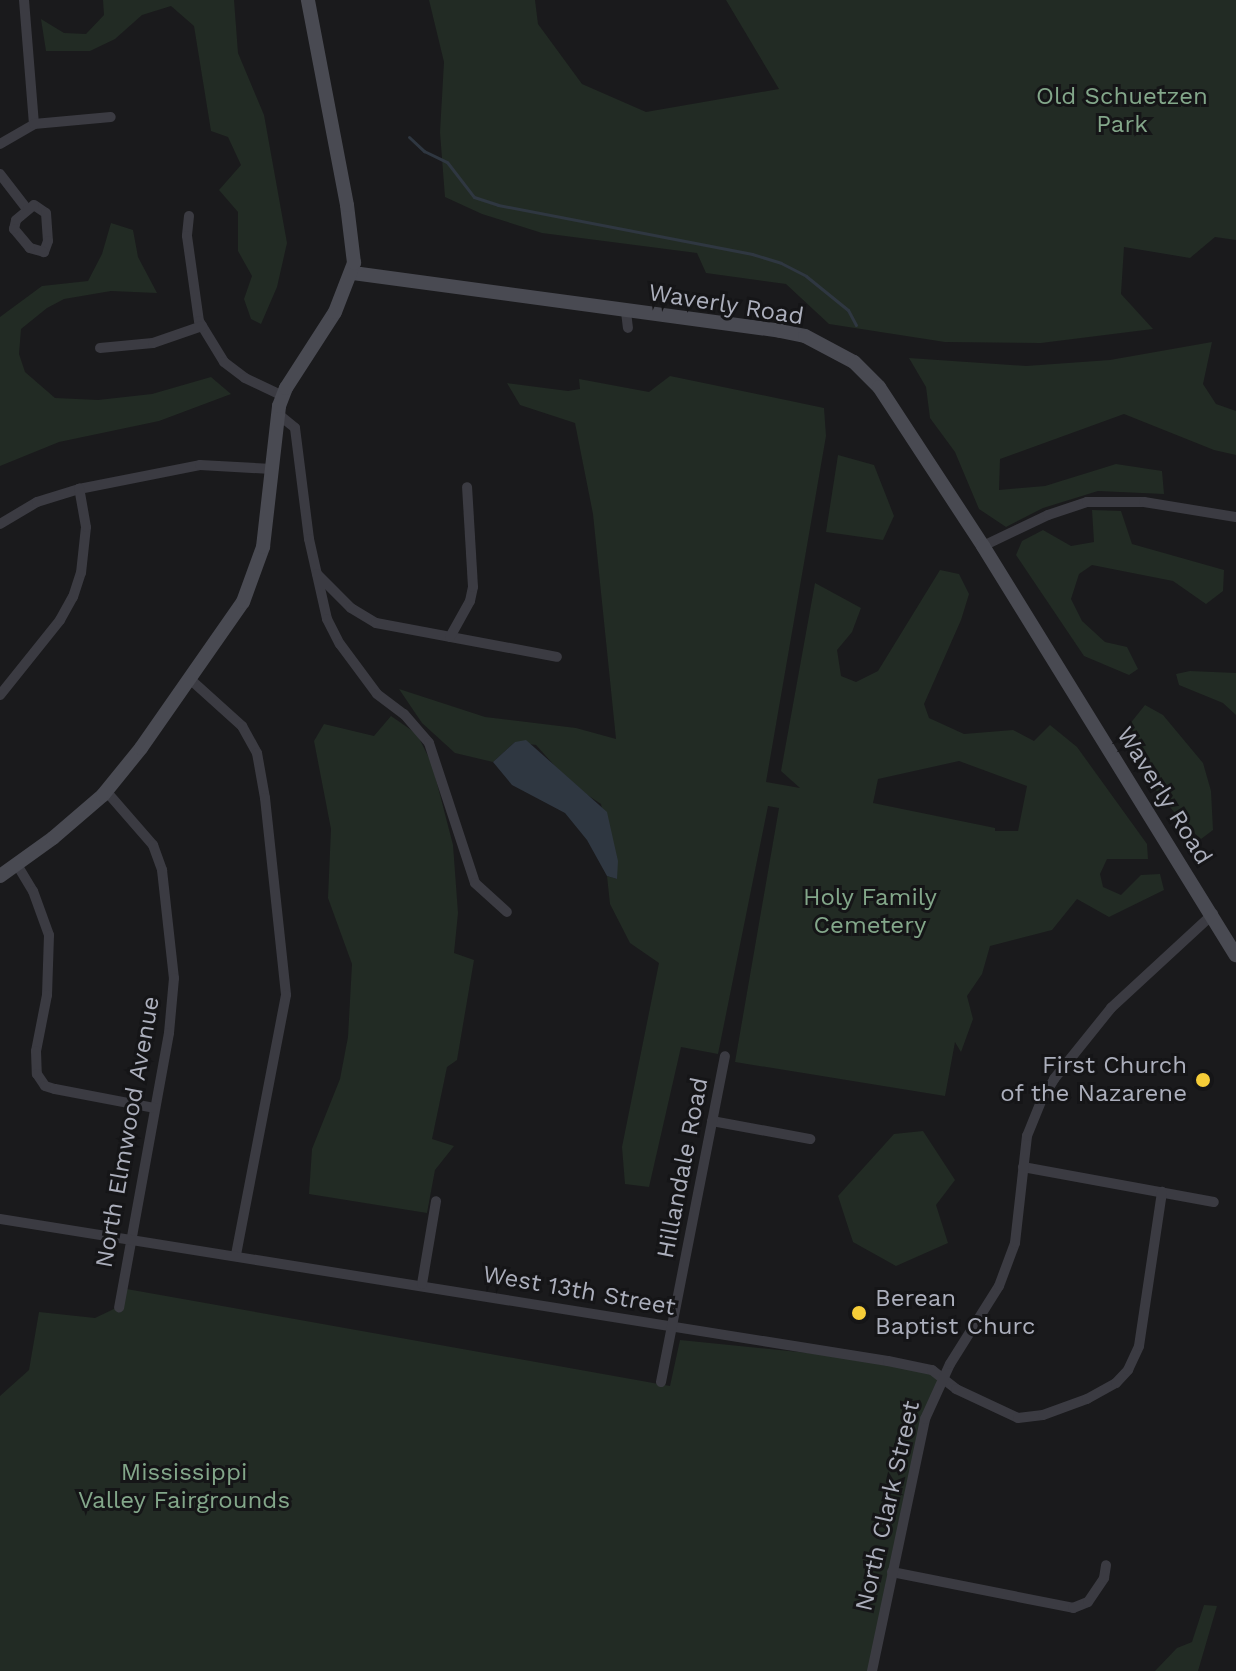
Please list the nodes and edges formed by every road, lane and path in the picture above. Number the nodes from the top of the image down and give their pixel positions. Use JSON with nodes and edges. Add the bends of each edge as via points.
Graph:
{"nodes":[{"id":1,"x":24,"y":0,"type":"edge"},
{"id":2,"x":308,"y":0,"type":"edge"},
{"id":3,"x":111,"y":117,"type":"dead end"},
{"id":4,"x":34,"y":124,"type":"junction"},
{"id":5,"x":0,"y":144,"type":"edge"},
{"id":6,"x":0,"y":174,"type":"edge"},
{"id":7,"x":27,"y":209,"type":"junction"},
{"id":8,"x":189,"y":216,"type":"dead end"},
{"id":9,"x":353,"y":273,"type":"junction"},
{"id":10,"x":626,"y":312,"type":"junction"},
{"id":11,"x":202,"y":326,"type":"junction"},
{"id":12,"x":628,"y":328,"type":"dead end"},
{"id":13,"x":100,"y":348,"type":"dead end"},
{"id":14,"x":283,"y":396,"type":"junction"},
{"id":15,"x":278,"y":414,"type":"junction"},
{"id":16,"x":272,"y":469,"type":"junction"},
{"id":17,"x":467,"y":487,"type":"dead end"},
{"id":18,"x":79,"y":489,"type":"junction"},
{"id":19,"x":1236,"y":517,"type":"edge"},
{"id":20,"x":0,"y":524,"type":"edge"},
{"id":21,"x":983,"y":546,"type":"junction"},
{"id":22,"x":316,"y":572,"type":"junction"},
{"id":23,"x":450,"y":637,"type":"junction"},
{"id":24,"x":557,"y":657,"type":"dead end"},
{"id":25,"x":191,"y":680,"type":"junction"},
{"id":26,"x":0,"y":695,"type":"edge"},
{"id":27,"x":106,"y":791,"type":"junction"},
{"id":28,"x":16,"y":863,"type":"junction"},
{"id":29,"x":0,"y":876,"type":"edge"},
{"id":30,"x":507,"y":912,"type":"dead end"},
{"id":31,"x":1213,"y":914,"type":"junction"},
{"id":32,"x":1236,"y":955,"type":"edge"},
{"id":33,"x":725,"y":1056,"type":"dead end"},
{"id":34,"x":155,"y":1108,"type":"junction"},
{"id":35,"x":712,"y":1121,"type":"junction"},
{"id":36,"x":810,"y":1139,"type":"dead end"},
{"id":37,"x":1023,"y":1167,"type":"junction"},
{"id":38,"x":1162,"y":1192,"type":"junction"},
{"id":39,"x":436,"y":1201,"type":"dead end"},
{"id":40,"x":1214,"y":1202,"type":"dead end"},
{"id":41,"x":0,"y":1219,"type":"edge"},
{"id":42,"x":132,"y":1242,"type":"junction"},
{"id":43,"x":236,"y":1255,"type":"junction"},
{"id":44,"x":422,"y":1284,"type":"junction"},
{"id":45,"x":119,"y":1307,"type":"dead end"},
{"id":46,"x":672,"y":1327,"type":"junction"},
{"id":47,"x":943,"y":1379,"type":"junction"},
{"id":48,"x":661,"y":1382,"type":"dead end"},
{"id":49,"x":1106,"y":1565,"type":"dead end"},
{"id":50,"x":892,"y":1572,"type":"junction"},
{"id":51,"x":872,"y":1671,"type":"edge"}],
"edges":[{"from":1,"to":4,"type":"street"},
{"from":2,"to":9,"type":"street","via":[[347,205]]},
{"from":3,"to":4,"type":"street"},
{"from":4,"to":5,"type":"street"},
{"from":6,"to":7,"type":"street"},
{"from":7,"to":7,"type":"street","via":[[13,224],[15,234],[34,251],[44,252],[46,213],[39,206]]},
{"from":8,"to":11,"type":"street","via":[[187,236]]},
{"from":9,"to":10,"type":"street","name":"Waverly Road"},
{"from":9,"to":14,"type":"street"},
{"from":10,"to":12,"type":"street"},
{"from":10,"to":21,"type":"street","name":"Waverly Road","via":[[805,336],[854,362],[879,387]]},
{"from":11,"to":13,"type":"street","via":[[153,343]]},
{"from":11,"to":14,"type":"street","via":[[224,362]]},
{"from":14,"to":15,"type":"street"},
{"from":15,"to":16,"type":"street"},
{"from":15,"to":22,"type":"street","via":[[295,428]]},
{"from":16,"to":18,"type":"street","via":[[200,465]]},
{"from":16,"to":25,"type":"street","via":[[263,547],[243,602]]},
{"from":17,"to":23,"type":"street","via":[[473,587]]},
{"from":18,"to":20,"type":"street","via":[[37,502]]},
{"from":18,"to":26,"type":"street","via":[[86,527],[73,597]]},
{"from":19,"to":21,"type":"street","via":[[1144,502],[1087,502]]},
{"from":21,"to":31,"type":"street","name":"Waverly Road"},
{"from":22,"to":23,"type":"street","via":[[351,608],[376,623]]},
{"from":22,"to":30,"type":"street","via":[[327,619],[348,657],[377,694],[429,743],[475,883]]},
{"from":23,"to":24,"type":"street"},
{"from":25,"to":27,"type":"street"},
{"from":25,"to":43,"type":"street","via":[[242,726],[257,753],[285,981],[280,1032]]},
{"from":27,"to":28,"type":"street"},
{"from":27,"to":34,"type":"street","name":"North Elmwood Avenue","via":[[153,845],[162,870],[174,978]]},
{"from":28,"to":29,"type":"street"},
{"from":28,"to":34,"type":"street","via":[[49,935],[37,1074],[45,1086],[55,1089]]},
{"from":31,"to":32,"type":"street","name":"Waverly Road"},
{"from":31,"to":37,"type":"street","name":"North Clark Street","via":[[1111,1008],[1054,1079],[1027,1136]]},
{"from":33,"to":35,"type":"street","name":"Hillandale Road"},
{"from":34,"to":42,"type":"street","name":"North Elmwood Avenue"},
{"from":35,"to":36,"type":"street"},
{"from":35,"to":46,"type":"street","name":"Hillandale Road"},
{"from":37,"to":38,"type":"street"},
{"from":37,"to":47,"type":"street","name":"North Clark Street","via":[[1015,1243],[999,1286]]},
{"from":38,"to":40,"type":"street"},
{"from":38,"to":47,"type":"street","name":"West 13th Street","via":[[1139,1346],[1116,1383],[1043,1415],[1018,1418]]},
{"from":39,"to":44,"type":"street"},
{"from":41,"to":42,"type":"street","name":"West 13th Street"},
{"from":42,"to":43,"type":"street","name":"West 13th Street"},
{"from":42,"to":45,"type":"street","name":"North Elmwood Avenue"},
{"from":43,"to":44,"type":"street","name":"West 13th Street"},
{"from":44,"to":46,"type":"street","name":"West 13th Street"},
{"from":46,"to":47,"type":"street","name":"West 13th Street","via":[[888,1361],[932,1370]]},
{"from":46,"to":48,"type":"street","name":"Hillandale Road"},
{"from":47,"to":50,"type":"street","name":"North Clark Street","via":[[925,1419]]},
{"from":49,"to":50,"type":"street","via":[[1088,1602],[1073,1608]]},
{"from":50,"to":51,"type":"street","name":"North Clark Street"}]}
